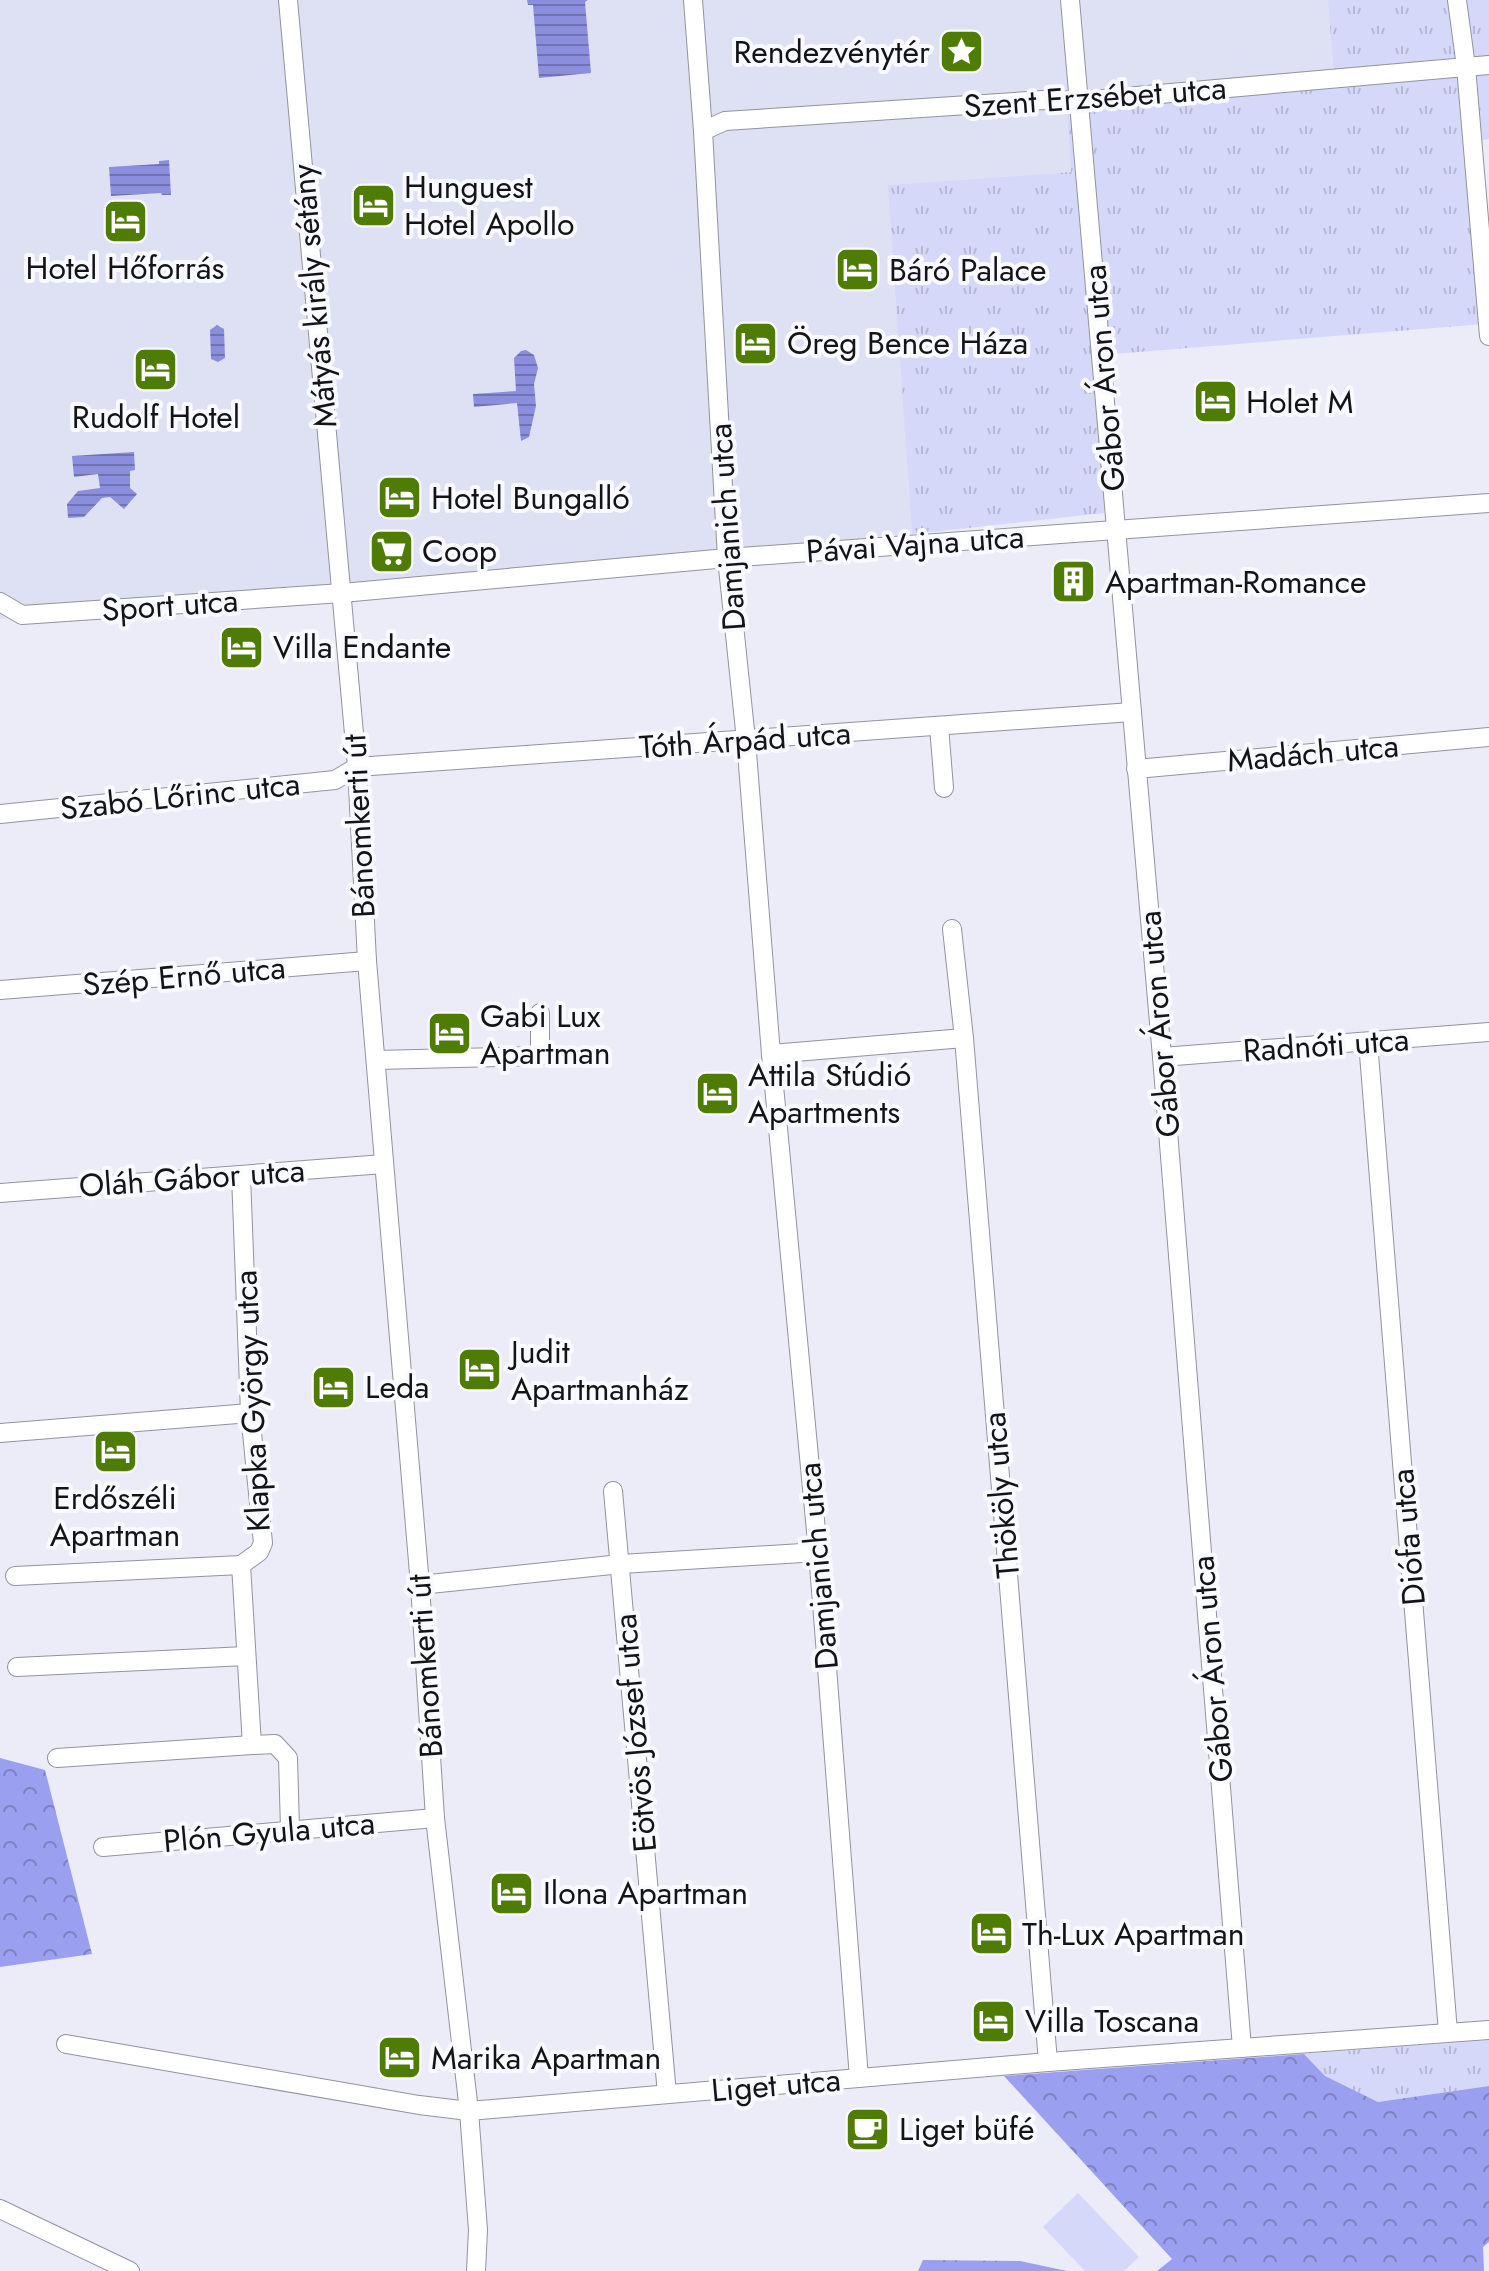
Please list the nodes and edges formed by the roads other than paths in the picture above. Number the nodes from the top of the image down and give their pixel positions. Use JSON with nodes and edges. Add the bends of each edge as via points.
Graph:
{"nodes":[{"id":1,"x":288,"y":0,"type":"edge"},
{"id":2,"x":693,"y":0,"type":"edge"},
{"id":3,"x":1070,"y":0,"type":"edge"},
{"id":4,"x":1457,"y":0,"type":"edge"},
{"id":5,"x":1489,"y":65,"type":"edge"},
{"id":6,"x":1466,"y":67,"type":"junction"},
{"id":7,"x":1080,"y":101,"type":"junction"},
{"id":8,"x":703,"y":131,"type":"junction"},
{"id":9,"x":1489,"y":336,"type":"edge"},
{"id":10,"x":1489,"y":503,"type":"edge"},
{"id":11,"x":1117,"y":530,"type":"junction"},
{"id":12,"x":727,"y":558,"type":"junction"},
{"id":13,"x":342,"y":593,"type":"junction"},
{"id":14,"x":0,"y":602,"type":"edge"},
{"id":15,"x":1132,"y":712,"type":"junction"},
{"id":16,"x":939,"y":726,"type":"junction"},
{"id":17,"x":1489,"y":737,"type":"edge"},
{"id":18,"x":746,"y":740,"type":"junction"},
{"id":19,"x":357,"y":767,"type":"junction"},
{"id":20,"x":1136,"y":769,"type":"junction"},
{"id":21,"x":944,"y":788,"type":"dead end"},
{"id":22,"x":0,"y":814,"type":"edge"},
{"id":23,"x":952,"y":929,"type":"dead end"},
{"id":24,"x":367,"y":961,"type":"junction"},
{"id":25,"x":0,"y":990,"type":"edge"},
{"id":26,"x":540,"y":1013,"type":"dead end"},
{"id":27,"x":1489,"y":1032,"type":"edge"},
{"id":28,"x":964,"y":1038,"type":"junction"},
{"id":29,"x":1368,"y":1042,"type":"junction"},
{"id":30,"x":771,"y":1054,"type":"junction"},
{"id":31,"x":1162,"y":1057,"type":"junction"},
{"id":32,"x":376,"y":1060,"type":"junction"},
{"id":33,"x":384,"y":1164,"type":"junction"},
{"id":34,"x":241,"y":1175,"type":"junction"},
{"id":35,"x":0,"y":1193,"type":"edge"},
{"id":36,"x":250,"y":1413,"type":"junction"},
{"id":37,"x":0,"y":1433,"type":"edge"},
{"id":38,"x":613,"y":1491,"type":"dead end"},
{"id":39,"x":818,"y":1552,"type":"junction"},
{"id":40,"x":621,"y":1564,"type":"junction"},
{"id":41,"x":241,"y":1565,"type":"junction"},
{"id":42,"x":15,"y":1576,"type":"dead end"},
{"id":43,"x":420,"y":1585,"type":"junction"},
{"id":44,"x":246,"y":1656,"type":"junction"},
{"id":45,"x":17,"y":1667,"type":"dead end"},
{"id":46,"x":252,"y":1745,"type":"junction"},
{"id":47,"x":57,"y":1758,"type":"dead end"},
{"id":48,"x":435,"y":1818,"type":"junction"},
{"id":49,"x":290,"y":1829,"type":"junction"},
{"id":50,"x":103,"y":1847,"type":"dead end"},
{"id":51,"x":1489,"y":2030,"type":"edge"},
{"id":52,"x":1448,"y":2032,"type":"junction"},
{"id":53,"x":66,"y":2044,"type":"dead end"},
{"id":54,"x":1242,"y":2048,"type":"junction"},
{"id":55,"x":1048,"y":2062,"type":"junction"},
{"id":56,"x":859,"y":2078,"type":"junction"},
{"id":57,"x":667,"y":2094,"type":"junction"},
{"id":58,"x":469,"y":2111,"type":"junction"},
{"id":59,"x":0,"y":2209,"type":"edge"},
{"id":60,"x":130,"y":2271,"type":"edge"},
{"id":61,"x":476,"y":2271,"type":"edge"}],
"edges":[{"from":1,"to":13,"type":"street","name":"Mátyás király sétány"},
{"from":2,"to":8,"type":"street","name":"Damjanich utca"},
{"from":3,"to":7,"type":"street","name":"Gábor Áron utca"},
{"from":4,"to":6,"type":"street"},
{"from":5,"to":6,"type":"street","name":"Szent Erzsébet utca"},
{"from":6,"to":7,"type":"street","name":"Szent Erzsébet utca"},
{"from":6,"to":9,"type":"street"},
{"from":7,"to":8,"type":"street","name":"Szent Erzsébet utca","via":[[725,121]]},
{"from":7,"to":11,"type":"street","name":"Gábor Áron utca"},
{"from":8,"to":12,"type":"street","name":"Damjanich utca"},
{"from":10,"to":11,"type":"street","name":"Pávai Vajna utca"},
{"from":11,"to":12,"type":"street","name":"Pávai Vajna utca"},
{"from":11,"to":15,"type":"street","name":"Gábor Áron utca"},
{"from":12,"to":13,"type":"street","name":"Pávai Vajna utca"},
{"from":12,"to":18,"type":"street","name":"Damjanich utca"},
{"from":13,"to":14,"type":"street","name":"Sport utca","via":[[22,615]]},
{"from":13,"to":19,"type":"street","name":"Bánomkerti út"},
{"from":15,"to":16,"type":"street","name":"Tóth Árpád utca"},
{"from":15,"to":20,"type":"street","name":"Gábor Áron utca"},
{"from":16,"to":18,"type":"street","name":"Tóth Árpád utca"},
{"from":16,"to":21,"type":"street"},
{"from":17,"to":20,"type":"street","name":"Madách utca"},
{"from":18,"to":19,"type":"street","name":"Tóth Árpád utca"},
{"from":18,"to":30,"type":"street","name":"Damjanich utca"},
{"from":19,"to":22,"type":"street","name":"Szabó Lőrinc utca","via":[[335,780]]},
{"from":19,"to":24,"type":"street","name":"Bánomkerti út"},
{"from":20,"to":31,"type":"street","name":"Gábor Áron utca"},
{"from":23,"to":28,"type":"street","name":"Thököly utca"},
{"from":24,"to":25,"type":"street","name":"Szép Ernő utca"},
{"from":24,"to":32,"type":"street","name":"Bánomkerti út"},
{"from":26,"to":32,"type":"street","via":[[540,1056]]},
{"from":27,"to":29,"type":"street","name":"Radnóti utca"},
{"from":28,"to":30,"type":"street"},
{"from":28,"to":55,"type":"street","name":"Thököly utca"},
{"from":29,"to":31,"type":"street","name":"Radnóti utca"},
{"from":29,"to":52,"type":"street","name":"Diófa utca"},
{"from":30,"to":39,"type":"street","name":"Damjanich utca"},
{"from":31,"to":54,"type":"street","name":"Gábor Áron utca"},
{"from":32,"to":33,"type":"street","name":"Bánomkerti út"},
{"from":33,"to":34,"type":"street","name":"Oláh Gábor utca"},
{"from":33,"to":43,"type":"street","name":"Bánomkerti út"},
{"from":34,"to":35,"type":"street","name":"Oláh Gábor utca"},
{"from":34,"to":36,"type":"street","name":"Klapka György utca"},
{"from":36,"to":37,"type":"street"},
{"from":36,"to":41,"type":"street","name":"Klapka György utca","via":[[263,1543]]},
{"from":38,"to":40,"type":"street","name":"Eötvös József utca"},
{"from":39,"to":40,"type":"street"},
{"from":39,"to":56,"type":"street","name":"Damjanich utca"},
{"from":40,"to":43,"type":"street"},
{"from":40,"to":57,"type":"street","name":"Eötvös József utca"},
{"from":41,"to":42,"type":"street"},
{"from":41,"to":44,"type":"street","name":"Klapka György utca"},
{"from":43,"to":48,"type":"street","name":"Bánomkerti út"},
{"from":44,"to":45,"type":"street"},
{"from":44,"to":46,"type":"street","name":"Klapka György utca"},
{"from":46,"to":47,"type":"street"},
{"from":46,"to":49,"type":"street","via":[[275,1744],[288,1758]]},
{"from":48,"to":49,"type":"street","name":"Plón Gyula utca"},
{"from":48,"to":58,"type":"street","name":"Bánomkerti út"},
{"from":49,"to":50,"type":"street","name":"Plón Gyula utca"},
{"from":51,"to":52,"type":"street","name":"Liget utca"},
{"from":52,"to":54,"type":"street","name":"Liget utca"},
{"from":53,"to":58,"type":"street","name":"Liget utca"},
{"from":54,"to":55,"type":"street","name":"Liget utca"},
{"from":55,"to":56,"type":"street","name":"Liget utca"},
{"from":56,"to":57,"type":"street","name":"Liget utca"},
{"from":57,"to":58,"type":"street","name":"Liget utca"},
{"from":58,"to":61,"type":"street","name":"Bánomkerti út"},
{"from":59,"to":60,"type":"street"}]}
